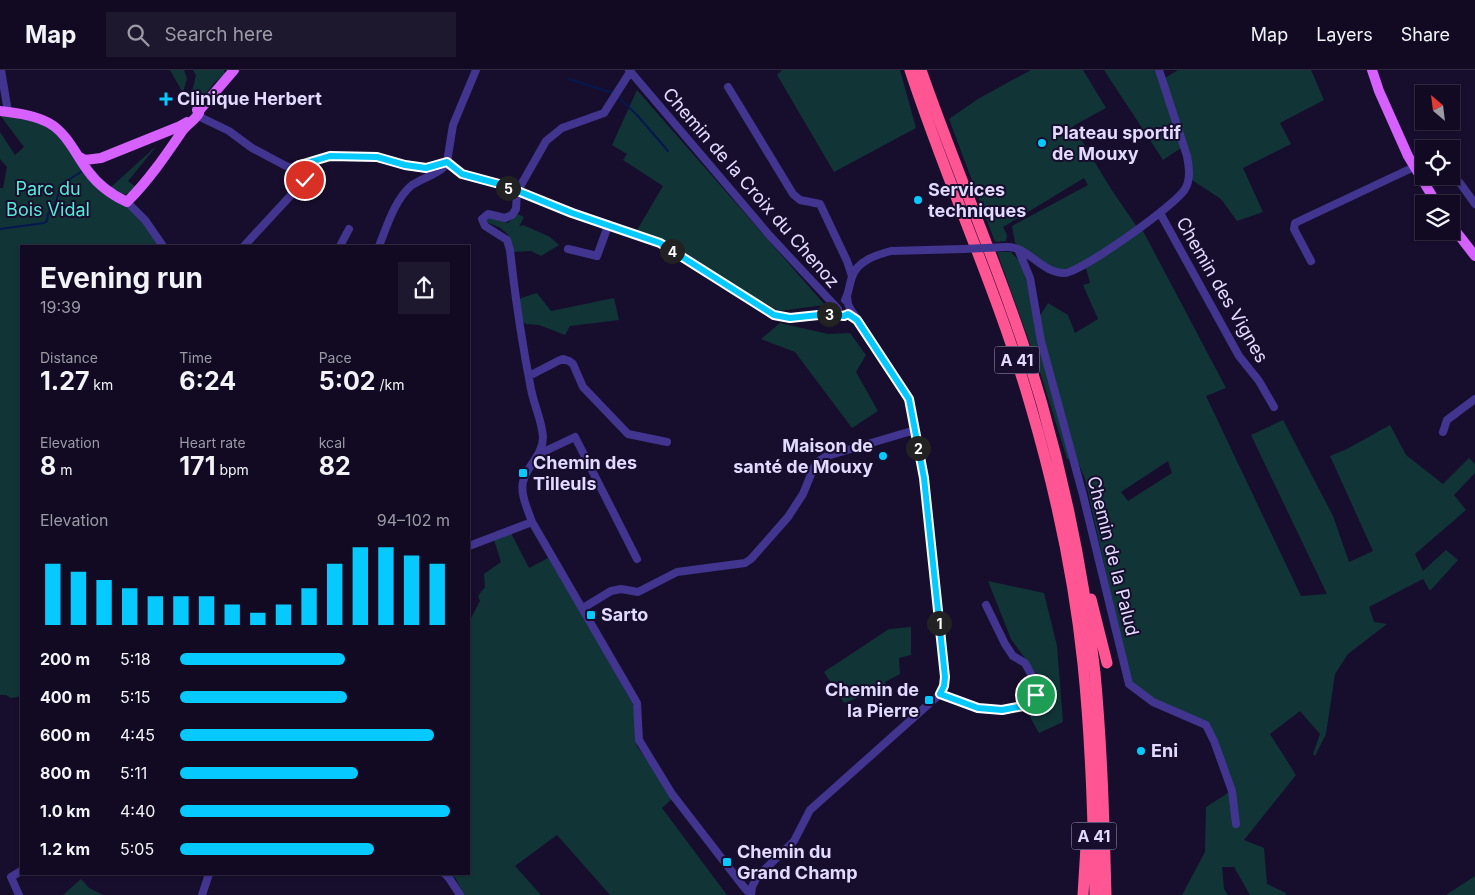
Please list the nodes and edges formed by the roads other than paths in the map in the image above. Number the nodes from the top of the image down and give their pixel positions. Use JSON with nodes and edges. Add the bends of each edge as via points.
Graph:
{"nodes":[{"id":1,"x":1,"y":70,"type":"edge"},
{"id":2,"x":476,"y":70,"type":"edge"},
{"id":3,"x":910,"y":70,"type":"edge"},
{"id":4,"x":921,"y":70,"type":"edge"},
{"id":5,"x":1159,"y":70,"type":"edge"},
{"id":6,"x":1372,"y":70,"type":"edge"},
{"id":7,"x":231,"y":71,"type":"edge"},
{"id":8,"x":629,"y":71,"type":"edge"},
{"id":9,"x":728,"y":87,"type":"dead end"},
{"id":10,"x":4,"y":111,"type":"edge"},
{"id":11,"x":193,"y":116,"type":"junction"},
{"id":12,"x":79,"y":158,"type":"junction"},
{"id":13,"x":447,"y":162,"type":"junction"},
{"id":14,"x":300,"y":165,"type":"junction"},
{"id":15,"x":1414,"y":167,"type":"junction"},
{"id":16,"x":1460,"y":184,"type":"dead end"},
{"id":17,"x":517,"y":192,"type":"junction"},
{"id":18,"x":1431,"y":195,"type":"edge"},
{"id":19,"x":123,"y":200,"type":"junction"},
{"id":20,"x":1475,"y":204,"type":"edge"},
{"id":21,"x":1160,"y":213,"type":"junction"},
{"id":22,"x":608,"y":226,"type":"junction"},
{"id":23,"x":349,"y":229,"type":"dead end"},
{"id":24,"x":1460,"y":237,"type":"edge"},
{"id":25,"x":162,"y":245,"type":"edge"},
{"id":26,"x":245,"y":245,"type":"edge"},
{"id":27,"x":341,"y":245,"type":"edge"},
{"id":28,"x":379,"y":245,"type":"edge"},
{"id":29,"x":568,"y":249,"type":"dead end"},
{"id":30,"x":1018,"y":249,"type":"junction"},
{"id":31,"x":1475,"y":256,"type":"edge"},
{"id":32,"x":1311,"y":260,"type":"dead end"},
{"id":33,"x":852,"y":276,"type":"junction"},
{"id":34,"x":842,"y":307,"type":"junction"},
{"id":35,"x":529,"y":376,"type":"junction"},
{"id":36,"x":1475,"y":399,"type":"edge"},
{"id":37,"x":1274,"y":407,"type":"dead end"},
{"id":38,"x":915,"y":430,"type":"junction"},
{"id":39,"x":1443,"y":432,"type":"dead end"},
{"id":40,"x":667,"y":442,"type":"dead end"},
{"id":41,"x":539,"y":454,"type":"junction"},
{"id":42,"x":1071,"y":520,"type":"junction"},
{"id":43,"x":532,"y":522,"type":"junction"},
{"id":44,"x":470,"y":546,"type":"edge"},
{"id":45,"x":636,"y":559,"type":"dead end"},
{"id":46,"x":986,"y":605,"type":"dead end"},
{"id":47,"x":583,"y":608,"type":"junction"},
{"id":48,"x":1107,"y":664,"type":"dead end"},
{"id":49,"x":940,"y":694,"type":"junction"},
{"id":50,"x":1092,"y":778,"type":"junction"},
{"id":51,"x":1236,"y":824,"type":"dead end"},
{"id":52,"x":20,"y":872,"type":"edge"},
{"id":53,"x":208,"y":875,"type":"edge"},
{"id":54,"x":445,"y":875,"type":"edge"},
{"id":55,"x":752,"y":894,"type":"edge"},
{"id":56,"x":19,"y":895,"type":"edge"},
{"id":57,"x":202,"y":895,"type":"edge"},
{"id":58,"x":460,"y":895,"type":"edge"},
{"id":59,"x":1082,"y":895,"type":"edge"},
{"id":60,"x":1095,"y":895,"type":"edge"},
{"id":61,"x":1106,"y":895,"type":"edge"}],
"edges":[{"from":1,"to":10,"type":"street"},
{"from":2,"to":13,"type":"street","via":[[453,125]]},
{"from":3,"to":50,"type":"highway","number":"A 41","via":[[1001,312],[1047,466],[1074,596]]},
{"from":4,"to":42,"type":"highway","number":"A 41","via":[[1022,341],[1050,431]]},
{"from":5,"to":21,"type":"street","via":[[1190,168],[1184,190]]},
{"from":6,"to":15,"type":"main road"},
{"from":7,"to":11,"type":"main road"},
{"from":8,"to":17,"type":"street","via":[[604,113],[562,128],[546,141]]},
{"from":8,"to":34,"type":"street","name":"Chemin de la Croix du Chenoz","via":[[770,236]]},
{"from":9,"to":33,"type":"street","via":[[793,194],[800,200],[820,204]]},
{"from":10,"to":12,"type":"main road","via":[[51,124],[66,137]]},
{"from":11,"to":12,"type":"main road","via":[[178,127],[101,158]]},
{"from":11,"to":14,"type":"street","via":[[229,131],[286,166]]},
{"from":11,"to":19,"type":"main road","via":[[141,188]]},
{"from":12,"to":19,"type":"main road","via":[[98,183]]},
{"from":13,"to":14,"type":"street","via":[[426,168],[377,157],[330,156]]},
{"from":13,"to":17,"type":"street","via":[[462,174]]},
{"from":13,"to":28,"type":"street","via":[[443,169],[418,181],[403,195]]},
{"from":14,"to":26,"type":"street","via":[[305,180]]},
{"from":15,"to":18,"type":"main road"},
{"from":15,"to":32,"type":"street","via":[[1294,223],[1294,229]]},
{"from":16,"to":20,"type":"street"},
{"from":17,"to":22,"type":"street"},
{"from":17,"to":35,"type":"street","via":[[512,215],[504,218],[488,214],[482,219],[485,226],[507,240],[510,250],[517,314]]},
{"from":19,"to":25,"type":"street","via":[[145,220]]},
{"from":21,"to":30,"type":"street","via":[[1086,265],[1064,273],[1047,268]]},
{"from":21,"to":37,"type":"street","name":"Chemin des Vignes","via":[[1239,356]]},
{"from":22,"to":29,"type":"street","via":[[597,256]]},
{"from":22,"to":34,"type":"street","via":[[660,243],[774,315],[790,318],[828,314]]},
{"from":23,"to":27,"type":"street"},
{"from":24,"to":31,"type":"main road"},
{"from":30,"to":33,"type":"street","bridge":true,"via":[[1006,246],[885,253],[864,262]]},
{"from":30,"to":51,"type":"street","name":"Chemin de la Palud","via":[[1030,278],[1041,341],[1084,495],[1129,684],[1153,702],[1206,725],[1232,791]]},
{"from":33,"to":34,"type":"street"},
{"from":34,"to":38,"type":"street","name":"Chemin de la Croix du Chenoz","via":[[857,320],[909,399]]},
{"from":35,"to":40,"type":"street","via":[[563,359],[569,361],[583,387],[628,434]]},
{"from":35,"to":41,"type":"street","via":[[542,427]]},
{"from":36,"to":39,"type":"street","via":[[1447,420]]},
{"from":38,"to":47,"type":"street","via":[[827,456],[820,461],[788,517],[745,563],[677,572],[638,592],[611,591]]},
{"from":38,"to":49,"type":"street","via":[[924,478],[945,677]]},
{"from":41,"to":43,"type":"street","via":[[523,482]]},
{"from":41,"to":45,"type":"street","via":[[575,437]]},
{"from":42,"to":48,"type":"highway"},
{"from":42,"to":61,"type":"highway","number":"A 41","via":[[1085,598],[1096,690],[1103,774]]},
{"from":43,"to":44,"type":"street"},
{"from":43,"to":47,"type":"street"},
{"from":46,"to":49,"type":"street","via":[[1013,656],[1025,663],[1036,683],[1036,695],[1023,706],[1002,710],[978,708]]},
{"from":47,"to":55,"type":"street","via":[[637,703],[639,740],[672,794]]},
{"from":49,"to":55,"type":"street","via":[[810,810],[794,841],[761,872]]},
{"from":50,"to":59,"type":"highway"},
{"from":50,"to":60,"type":"highway","number":"A 41"},
{"from":52,"to":56,"type":"street","via":[[10,877]]},
{"from":53,"to":57,"type":"street"},
{"from":54,"to":58,"type":"street"}]}
